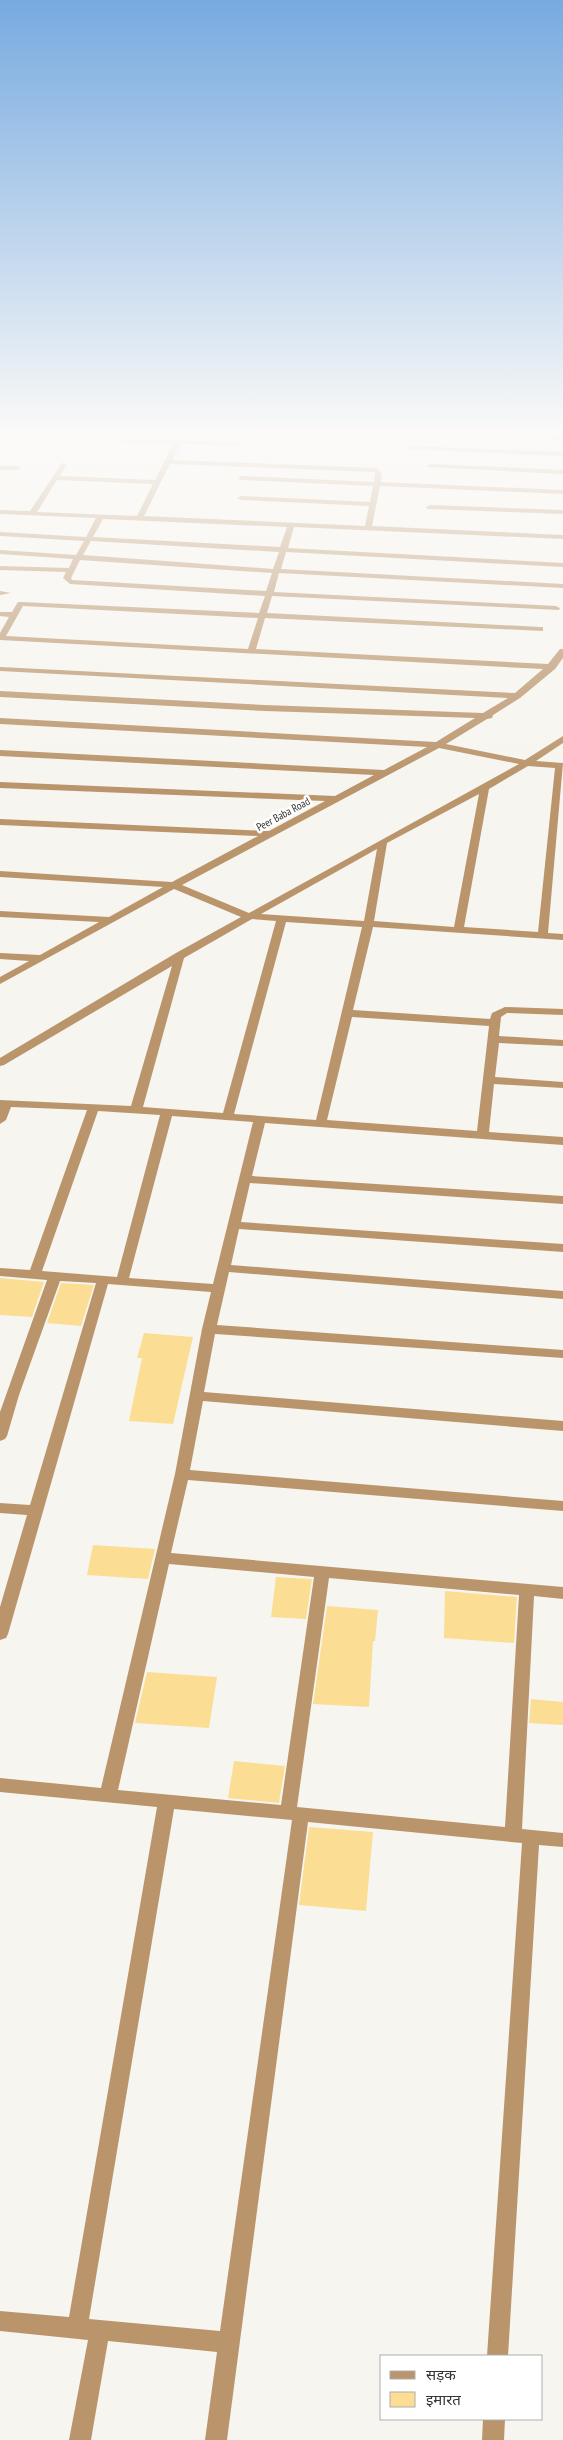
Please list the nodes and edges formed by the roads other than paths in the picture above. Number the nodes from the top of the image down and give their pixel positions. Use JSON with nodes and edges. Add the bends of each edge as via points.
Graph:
{"nodes":[{"id":1,"x":83,"y":548,"type":"edge"},
{"id":2,"x":232,"y":548,"type":"edge"},
{"id":3,"x":284,"y":548,"type":"edge"},
{"id":4,"x":283,"y":551,"type":"junction"},
{"id":5,"x":0,"y":552,"type":"edge"},
{"id":6,"x":79,"y":556,"type":"junction"},
{"id":7,"x":563,"y":565,"type":"edge"},
{"id":8,"x":0,"y":568,"type":"edge"},
{"id":9,"x":71,"y":570,"type":"junction"},
{"id":10,"x":276,"y":571,"type":"junction"},
{"id":11,"x":563,"y":586,"type":"edge"},
{"id":12,"x":269,"y":593,"type":"junction"},
{"id":13,"x":556,"y":608,"type":"dead end"},
{"id":14,"x":0,"y":614,"type":"edge"},
{"id":15,"x":15,"y":615,"type":"junction"},
{"id":16,"x":262,"y":617,"type":"junction"},
{"id":17,"x":540,"y":630,"type":"dead end"},
{"id":18,"x":1,"y":638,"type":"edge"},
{"id":19,"x":251,"y":651,"type":"junction"},
{"id":20,"x":559,"y":660,"type":"edge"},
{"id":21,"x":0,"y":669,"type":"edge"},
{"id":22,"x":0,"y":694,"type":"edge"},
{"id":23,"x":517,"y":696,"type":"junction"},
{"id":24,"x":489,"y":716,"type":"junction"},
{"id":25,"x":0,"y":721,"type":"edge"},
{"id":26,"x":563,"y":738,"type":"edge"},
{"id":27,"x":438,"y":745,"type":"junction"},
{"id":28,"x":0,"y":753,"type":"edge"},
{"id":29,"x":528,"y":763,"type":"junction"},
{"id":30,"x":561,"y":766,"type":"edge"},
{"id":31,"x":386,"y":773,"type":"junction"},
{"id":32,"x":0,"y":785,"type":"edge"},
{"id":33,"x":485,"y":787,"type":"junction"},
{"id":34,"x":339,"y":799,"type":"junction"},
{"id":35,"x":0,"y":822,"type":"edge"},
{"id":36,"x":272,"y":834,"type":"junction"},
{"id":37,"x":383,"y":841,"type":"junction"},
{"id":38,"x":0,"y":874,"type":"edge"},
{"id":39,"x":174,"y":884,"type":"junction"},
{"id":40,"x":0,"y":914,"type":"edge"},
{"id":41,"x":248,"y":916,"type":"junction"},
{"id":42,"x":282,"y":918,"type":"junction"},
{"id":43,"x":110,"y":920,"type":"junction"},
{"id":44,"x":368,"y":925,"type":"junction"},
{"id":45,"x":458,"y":930,"type":"junction"},
{"id":46,"x":543,"y":936,"type":"junction"},
{"id":47,"x":563,"y":937,"type":"edge"},
{"id":48,"x":180,"y":955,"type":"junction"},
{"id":49,"x":0,"y":956,"type":"edge"},
{"id":50,"x":41,"y":958,"type":"junction"},
{"id":51,"x":0,"y":981,"type":"edge"},
{"id":52,"x":563,"y":1012,"type":"edge"},
{"id":53,"x":347,"y":1013,"type":"junction"},
{"id":54,"x":495,"y":1023,"type":"junction"},
{"id":55,"x":493,"y":1039,"type":"junction"},
{"id":56,"x":563,"y":1044,"type":"edge"},
{"id":57,"x":0,"y":1063,"type":"edge"},
{"id":58,"x":489,"y":1080,"type":"junction"},
{"id":59,"x":563,"y":1085,"type":"edge"},
{"id":60,"x":3,"y":1103,"type":"edge"},
{"id":61,"x":94,"y":1107,"type":"junction"},
{"id":62,"x":136,"y":1110,"type":"junction"},
{"id":63,"x":166,"y":1112,"type":"junction"},
{"id":64,"x":228,"y":1116,"type":"junction"},
{"id":65,"x":260,"y":1118,"type":"junction"},
{"id":66,"x":0,"y":1120,"type":"edge"},
{"id":67,"x":321,"y":1123,"type":"junction"},
{"id":68,"x":483,"y":1135,"type":"junction"},
{"id":69,"x":563,"y":1141,"type":"edge"},
{"id":70,"x":246,"y":1179,"type":"junction"},
{"id":71,"x":563,"y":1200,"type":"edge"},
{"id":72,"x":235,"y":1225,"type":"junction"},
{"id":73,"x":563,"y":1248,"type":"edge"},
{"id":74,"x":224,"y":1268,"type":"junction"},
{"id":75,"x":0,"y":1272,"type":"edge"},
{"id":76,"x":35,"y":1274,"type":"junction"},
{"id":77,"x":55,"y":1276,"type":"junction"},
{"id":78,"x":103,"y":1280,"type":"junction"},
{"id":79,"x":122,"y":1281,"type":"junction"},
{"id":80,"x":219,"y":1289,"type":"junction"},
{"id":81,"x":563,"y":1295,"type":"edge"},
{"id":82,"x":209,"y":1329,"type":"junction"},
{"id":83,"x":563,"y":1354,"type":"edge"},
{"id":84,"x":196,"y":1396,"type":"junction"},
{"id":85,"x":563,"y":1426,"type":"edge"},
{"id":86,"x":0,"y":1436,"type":"edge"},
{"id":87,"x":182,"y":1474,"type":"junction"},
{"id":88,"x":563,"y":1506,"type":"edge"},
{"id":89,"x":0,"y":1508,"type":"edge"},
{"id":90,"x":36,"y":1511,"type":"junction"},
{"id":91,"x":162,"y":1558,"type":"junction"},
{"id":92,"x":322,"y":1572,"type":"junction"},
{"id":93,"x":527,"y":1590,"type":"junction"},
{"id":94,"x":563,"y":1593,"type":"edge"},
{"id":95,"x":0,"y":1634,"type":"edge"},
{"id":96,"x":0,"y":1785,"type":"edge"},
{"id":97,"x":108,"y":1795,"type":"junction"},
{"id":98,"x":167,"y":1801,"type":"junction"},
{"id":99,"x":294,"y":1813,"type":"junction"},
{"id":100,"x":522,"y":1836,"type":"junction"},
{"id":101,"x":563,"y":1840,"type":"edge"},
{"id":102,"x":0,"y":2321,"type":"edge"},
{"id":103,"x":77,"y":2329,"type":"junction"},
{"id":104,"x":100,"y":2330,"type":"junction"},
{"id":105,"x":228,"y":2342,"type":"junction"},
{"id":106,"x":498,"y":2355,"type":"edge"},
{"id":107,"x":494,"y":2420,"type":"edge"},
{"id":108,"x":80,"y":2440,"type":"edge"},
{"id":109,"x":216,"y":2440,"type":"edge"},
{"id":110,"x":493,"y":2440,"type":"edge"}],
"edges":[{"from":1,"to":6,"type":"street"},
{"from":2,"to":4,"type":"street"},
{"from":3,"to":4,"type":"street"},
{"from":4,"to":7,"type":"street"},
{"from":4,"to":10,"type":"street"},
{"from":5,"to":6,"type":"street"},
{"from":6,"to":9,"type":"street"},
{"from":6,"to":10,"type":"street"},
{"from":8,"to":9,"type":"street"},
{"from":9,"to":12,"type":"street","via":[[67,578],[77,583]]},
{"from":10,"to":11,"type":"street"},
{"from":10,"to":12,"type":"street"},
{"from":12,"to":13,"type":"street"},
{"from":12,"to":16,"type":"street"},
{"from":14,"to":15,"type":"street"},
{"from":15,"to":16,"type":"street","via":[[21,604]]},
{"from":15,"to":18,"type":"street"},
{"from":16,"to":17,"type":"street"},
{"from":16,"to":19,"type":"street"},
{"from":18,"to":19,"type":"street"},
{"from":19,"to":20,"type":"street"},
{"from":20,"to":23,"type":"street","name":"Peer Baba Road"},
{"from":21,"to":23,"type":"street"},
{"from":22,"to":24,"type":"street"},
{"from":23,"to":24,"type":"street","name":"Peer Baba Road"},
{"from":24,"to":27,"type":"street","name":"Peer Baba Road"},
{"from":25,"to":27,"type":"street"},
{"from":26,"to":29,"type":"street"},
{"from":27,"to":29,"type":"street"},
{"from":27,"to":31,"type":"street","name":"Peer Baba Road"},
{"from":28,"to":31,"type":"street"},
{"from":29,"to":30,"type":"street"},
{"from":29,"to":33,"type":"street"},
{"from":30,"to":46,"type":"street"},
{"from":31,"to":34,"type":"street","name":"Peer Baba Road"},
{"from":32,"to":34,"type":"street"},
{"from":33,"to":37,"type":"street"},
{"from":33,"to":45,"type":"street"},
{"from":34,"to":36,"type":"street","name":"Peer Baba Road"},
{"from":35,"to":36,"type":"street"},
{"from":36,"to":39,"type":"street","name":"Peer Baba Road"},
{"from":37,"to":41,"type":"street"},
{"from":37,"to":44,"type":"street"},
{"from":38,"to":39,"type":"street"},
{"from":39,"to":41,"type":"street"},
{"from":39,"to":43,"type":"street","name":"Peer Baba Road"},
{"from":40,"to":43,"type":"street"},
{"from":41,"to":42,"type":"street"},
{"from":41,"to":48,"type":"street"},
{"from":42,"to":44,"type":"street"},
{"from":42,"to":64,"type":"street"},
{"from":43,"to":50,"type":"street","name":"Peer Baba Road"},
{"from":44,"to":45,"type":"street"},
{"from":44,"to":53,"type":"street"},
{"from":45,"to":46,"type":"street"},
{"from":46,"to":47,"type":"street"},
{"from":48,"to":57,"type":"street"},
{"from":48,"to":62,"type":"street"},
{"from":49,"to":50,"type":"street"},
{"from":50,"to":51,"type":"street","name":"Peer Baba Road"},
{"from":52,"to":54,"type":"street","via":[[505,1010],[496,1015]]},
{"from":53,"to":54,"type":"street"},
{"from":53,"to":67,"type":"street"},
{"from":54,"to":55,"type":"street"},
{"from":55,"to":56,"type":"street"},
{"from":55,"to":58,"type":"street"},
{"from":58,"to":59,"type":"street"},
{"from":58,"to":68,"type":"street"},
{"from":60,"to":61,"type":"street"},
{"from":60,"to":66,"type":"street"},
{"from":61,"to":62,"type":"street"},
{"from":61,"to":76,"type":"street"},
{"from":62,"to":63,"type":"street"},
{"from":63,"to":64,"type":"street"},
{"from":63,"to":79,"type":"street"},
{"from":64,"to":65,"type":"street"},
{"from":65,"to":67,"type":"street"},
{"from":65,"to":70,"type":"street"},
{"from":67,"to":68,"type":"street"},
{"from":68,"to":69,"type":"street"},
{"from":70,"to":71,"type":"street"},
{"from":70,"to":72,"type":"street"},
{"from":72,"to":73,"type":"street"},
{"from":72,"to":74,"type":"street"},
{"from":74,"to":80,"type":"street"},
{"from":74,"to":81,"type":"street"},
{"from":75,"to":76,"type":"street"},
{"from":76,"to":77,"type":"street"},
{"from":77,"to":78,"type":"street"},
{"from":77,"to":86,"type":"street"},
{"from":78,"to":79,"type":"street"},
{"from":78,"to":90,"type":"street"},
{"from":79,"to":80,"type":"street"},
{"from":80,"to":82,"type":"street"},
{"from":82,"to":83,"type":"street"},
{"from":82,"to":84,"type":"street"},
{"from":84,"to":85,"type":"street"},
{"from":84,"to":87,"type":"street"},
{"from":87,"to":88,"type":"street"},
{"from":87,"to":91,"type":"street"},
{"from":89,"to":90,"type":"street"},
{"from":90,"to":95,"type":"street"},
{"from":91,"to":92,"type":"street"},
{"from":91,"to":97,"type":"street"},
{"from":92,"to":93,"type":"street"},
{"from":92,"to":99,"type":"street"},
{"from":93,"to":94,"type":"street"},
{"from":93,"to":100,"type":"street"},
{"from":96,"to":97,"type":"street"},
{"from":97,"to":98,"type":"street"},
{"from":98,"to":99,"type":"street"},
{"from":98,"to":103,"type":"street"},
{"from":99,"to":100,"type":"street"},
{"from":99,"to":105,"type":"street"},
{"from":100,"to":101,"type":"street"},
{"from":100,"to":106,"type":"street"},
{"from":102,"to":103,"type":"street"},
{"from":103,"to":104,"type":"street"},
{"from":104,"to":105,"type":"street"},
{"from":104,"to":108,"type":"street"},
{"from":105,"to":109,"type":"street"},
{"from":107,"to":110,"type":"street"}]}
